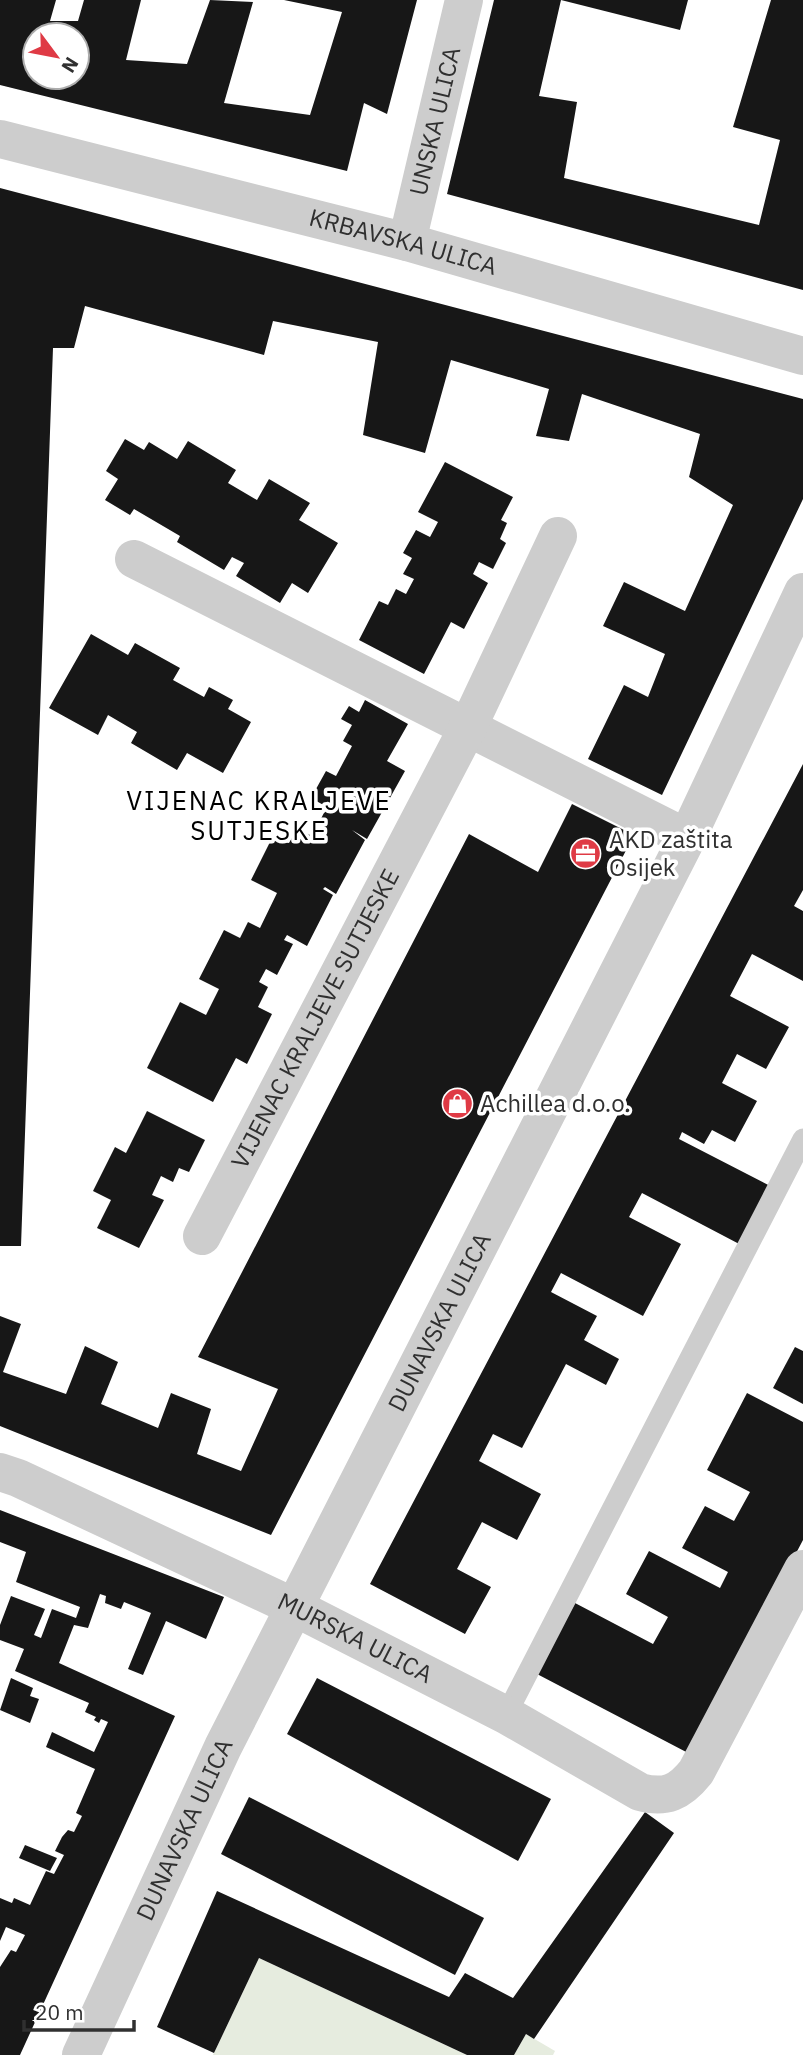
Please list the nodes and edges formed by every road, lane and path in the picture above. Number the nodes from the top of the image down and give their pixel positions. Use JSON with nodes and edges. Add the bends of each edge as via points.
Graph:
{"nodes":[{"id":1,"x":464,"y":0,"type":"edge"},
{"id":2,"x":0,"y":139,"type":"edge"},
{"id":3,"x":407,"y":242,"type":"junction"},
{"id":4,"x":803,"y":356,"type":"edge"},
{"id":5,"x":558,"y":536,"type":"dead end"},
{"id":6,"x":134,"y":559,"type":"dead end"},
{"id":7,"x":803,"y":592,"type":"edge"},
{"id":8,"x":468,"y":727,"type":"junction"},
{"id":9,"x":687,"y":838,"type":"junction"},
{"id":10,"x":803,"y":1139,"type":"edge"},
{"id":11,"x":202,"y":1236,"type":"dead end"},
{"id":12,"x":0,"y":1472,"type":"edge"},
{"id":13,"x":803,"y":1569,"type":"edge"},
{"id":14,"x":294,"y":1607,"type":"junction"},
{"id":15,"x":506,"y":1714,"type":"junction"},
{"id":16,"x":81,"y":2055,"type":"edge"}],
"edges":[{"from":1,"to":3,"type":"street","name":"UNSKA ULICA"},
{"from":2,"to":3,"type":"street","name":"KRBAVSKA ULICA"},
{"from":3,"to":4,"type":"street","name":"KRBAVSKA ULICA"},
{"from":5,"to":8,"type":"street","name":"VIJENAC KRALJEVE SUTJESKE"},
{"from":6,"to":8,"type":"street"},
{"from":7,"to":9,"type":"street","name":"DUNAVSKA ULICA"},
{"from":8,"to":9,"type":"street"},
{"from":8,"to":11,"type":"street","name":"VIJENAC KRALJEVE SUTJESKE"},
{"from":9,"to":14,"type":"street","name":"DUNAVSKA ULICA"},
{"from":10,"to":15,"type":"lane"},
{"from":12,"to":14,"type":"street","name":"MURSKA ULICA"},
{"from":13,"to":15,"type":"street","name":"MURSKA ULICA","via":[[696,1772],[670,1795],[640,1792]]},
{"from":14,"to":15,"type":"street","name":"MURSKA ULICA"},
{"from":14,"to":16,"type":"street","name":"DUNAVSKA ULICA","via":[[223,1747]]}]}
